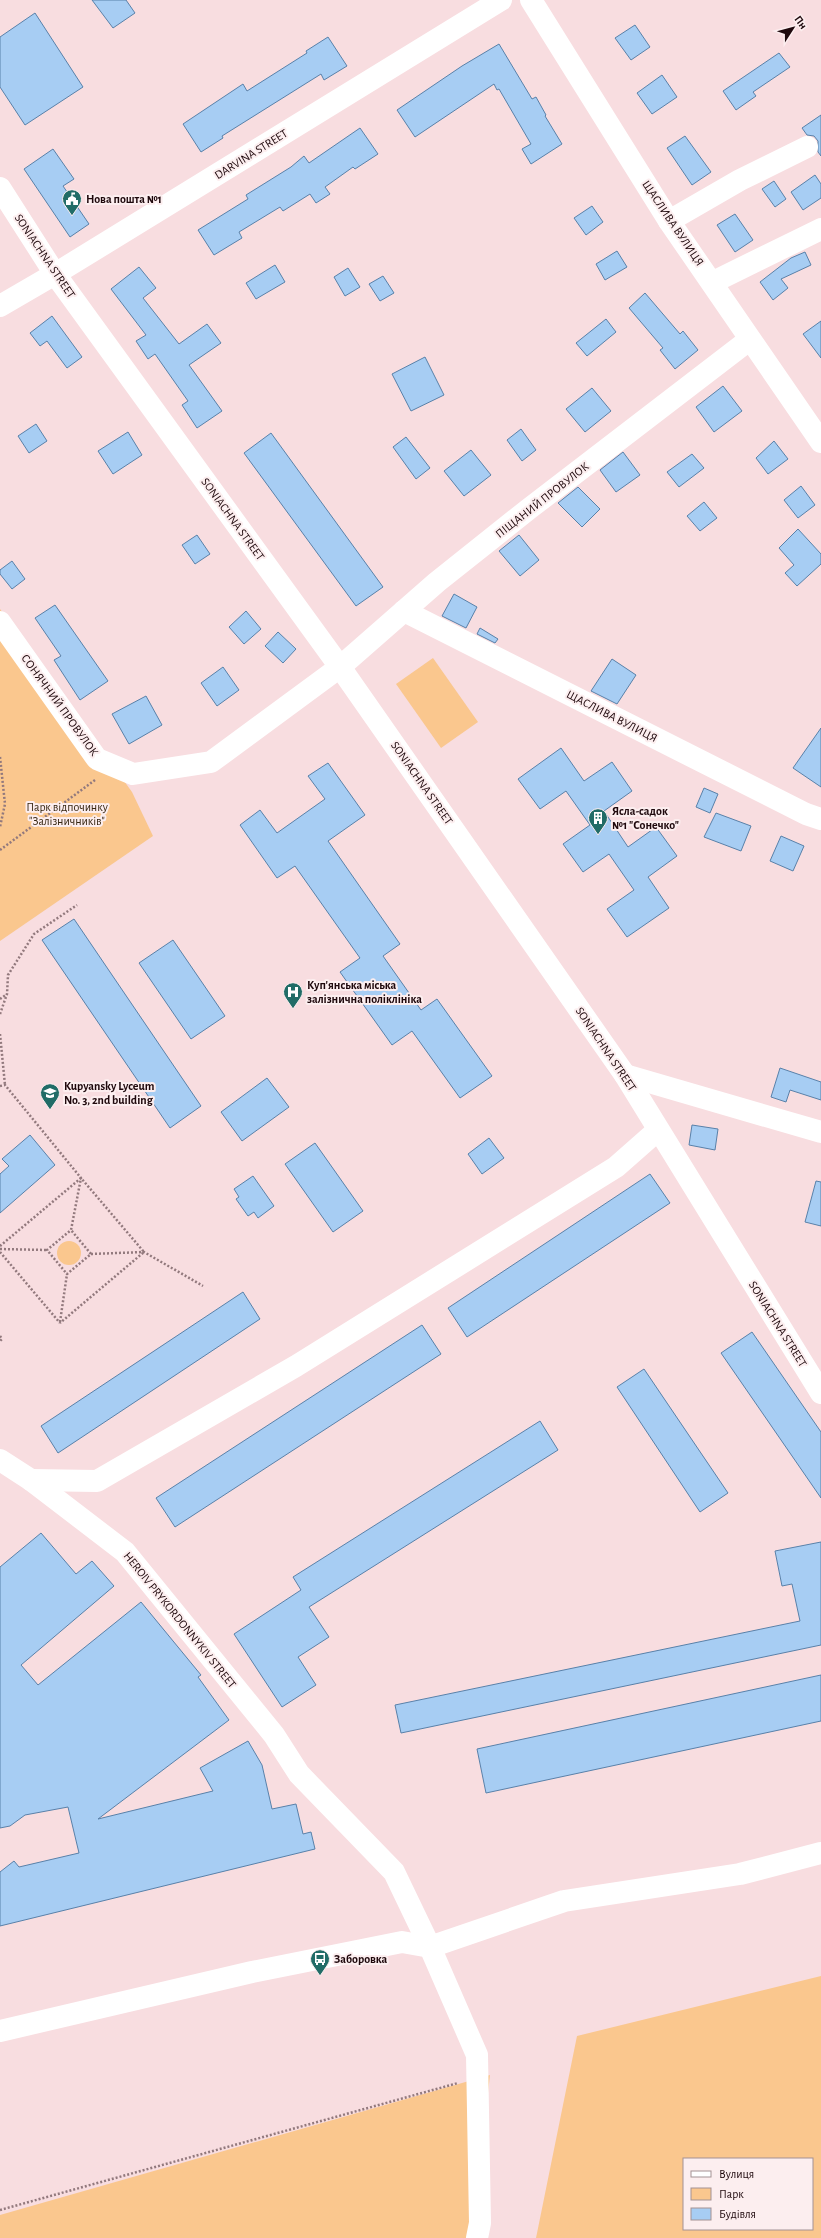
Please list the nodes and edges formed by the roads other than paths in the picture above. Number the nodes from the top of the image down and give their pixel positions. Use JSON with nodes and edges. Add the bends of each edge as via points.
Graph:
{"nodes":[{"id":1,"x":501,"y":0,"type":"edge"},
{"id":2,"x":531,"y":0,"type":"edge"},
{"id":3,"x":807,"y":147,"type":"dead end"},
{"id":4,"x":0,"y":188,"type":"edge"},
{"id":5,"x":669,"y":221,"type":"junction"},
{"id":6,"x":821,"y":229,"type":"edge"},
{"id":7,"x":55,"y":274,"type":"junction"},
{"id":8,"x":713,"y":282,"type":"junction"},
{"id":9,"x":0,"y":306,"type":"edge"},
{"id":10,"x":749,"y":340,"type":"junction"},
{"id":11,"x":821,"y":442,"type":"edge"},
{"id":12,"x":404,"y":611,"type":"junction"},
{"id":13,"x":0,"y":622,"type":"edge"},
{"id":14,"x":340,"y":667,"type":"junction"},
{"id":15,"x":821,"y":819,"type":"edge"},
{"id":16,"x":625,"y":1075,"type":"junction"},
{"id":17,"x":658,"y":1130,"type":"junction"},
{"id":18,"x":821,"y":1132,"type":"edge"},
{"id":19,"x":821,"y":1393,"type":"edge"},
{"id":20,"x":0,"y":1460,"type":"edge"},
{"id":21,"x":31,"y":1480,"type":"junction"},
{"id":22,"x":821,"y":1853,"type":"edge"},
{"id":23,"x":430,"y":1947,"type":"junction"},
{"id":24,"x":0,"y":2031,"type":"edge"},
{"id":25,"x":477,"y":2238,"type":"edge"}],
"edges":[{"from":1,"to":7,"type":"street","name":"DARVINA STREET"},
{"from":2,"to":5,"type":"street","name":"ЩАСЛИВА ВУЛИЦЯ"},
{"from":3,"to":5,"type":"street","via":[[740,180]]},
{"from":4,"to":7,"type":"street","name":"SONIACHNA STREET"},
{"from":5,"to":8,"type":"street","name":"ЩАСЛИВА ВУЛИЦЯ"},
{"from":6,"to":8,"type":"street"},
{"from":7,"to":9,"type":"street","name":"DARVINA STREET"},
{"from":7,"to":14,"type":"street","name":"SONIACHNA STREET"},
{"from":8,"to":10,"type":"street","name":"ЩАСЛИВА ВУЛИЦЯ"},
{"from":10,"to":11,"type":"street","name":"ЩАСЛИВА ВУЛИЦЯ"},
{"from":10,"to":12,"type":"street","name":"ПІЩАНИЙ ПРОВУЛОК","via":[[530,508]]},
{"from":12,"to":14,"type":"street","name":"ПІЩАНИЙ ПРОВУЛОК"},
{"from":12,"to":15,"type":"street","name":"ЩАСЛИВА ВУЛИЦЯ","via":[[792,807]]},
{"from":13,"to":14,"type":"street","name":"СОНЯЧНИЙ ПРОВУЛОК","via":[[97,759],[133,774],[211,762]]},
{"from":14,"to":16,"type":"street","name":"SONIACHNA STREET"},
{"from":16,"to":17,"type":"street","name":"SONIACHNA STREET"},
{"from":16,"to":18,"type":"street"},
{"from":17,"to":19,"type":"street","name":"SONIACHNA STREET"},
{"from":17,"to":21,"type":"street","via":[[610,1172],[296,1366],[97,1481]]},
{"from":20,"to":21,"type":"street","name":"HEROIV PRYKORDONNYKIV STREET"},
{"from":21,"to":23,"type":"street","name":"HEROIV PRYKORDONNYKIV STREET","via":[[125,1552],[274,1735],[300,1774],[394,1872]]},
{"from":22,"to":23,"type":"street","via":[[740,1874],[564,1901]]},
{"from":23,"to":24,"type":"street","via":[[402,1942],[252,1972]]},
{"from":23,"to":25,"type":"street","name":"HEROIV PRYKORDONNYKIV STREET","via":[[477,2055],[480,2223]]}]}
